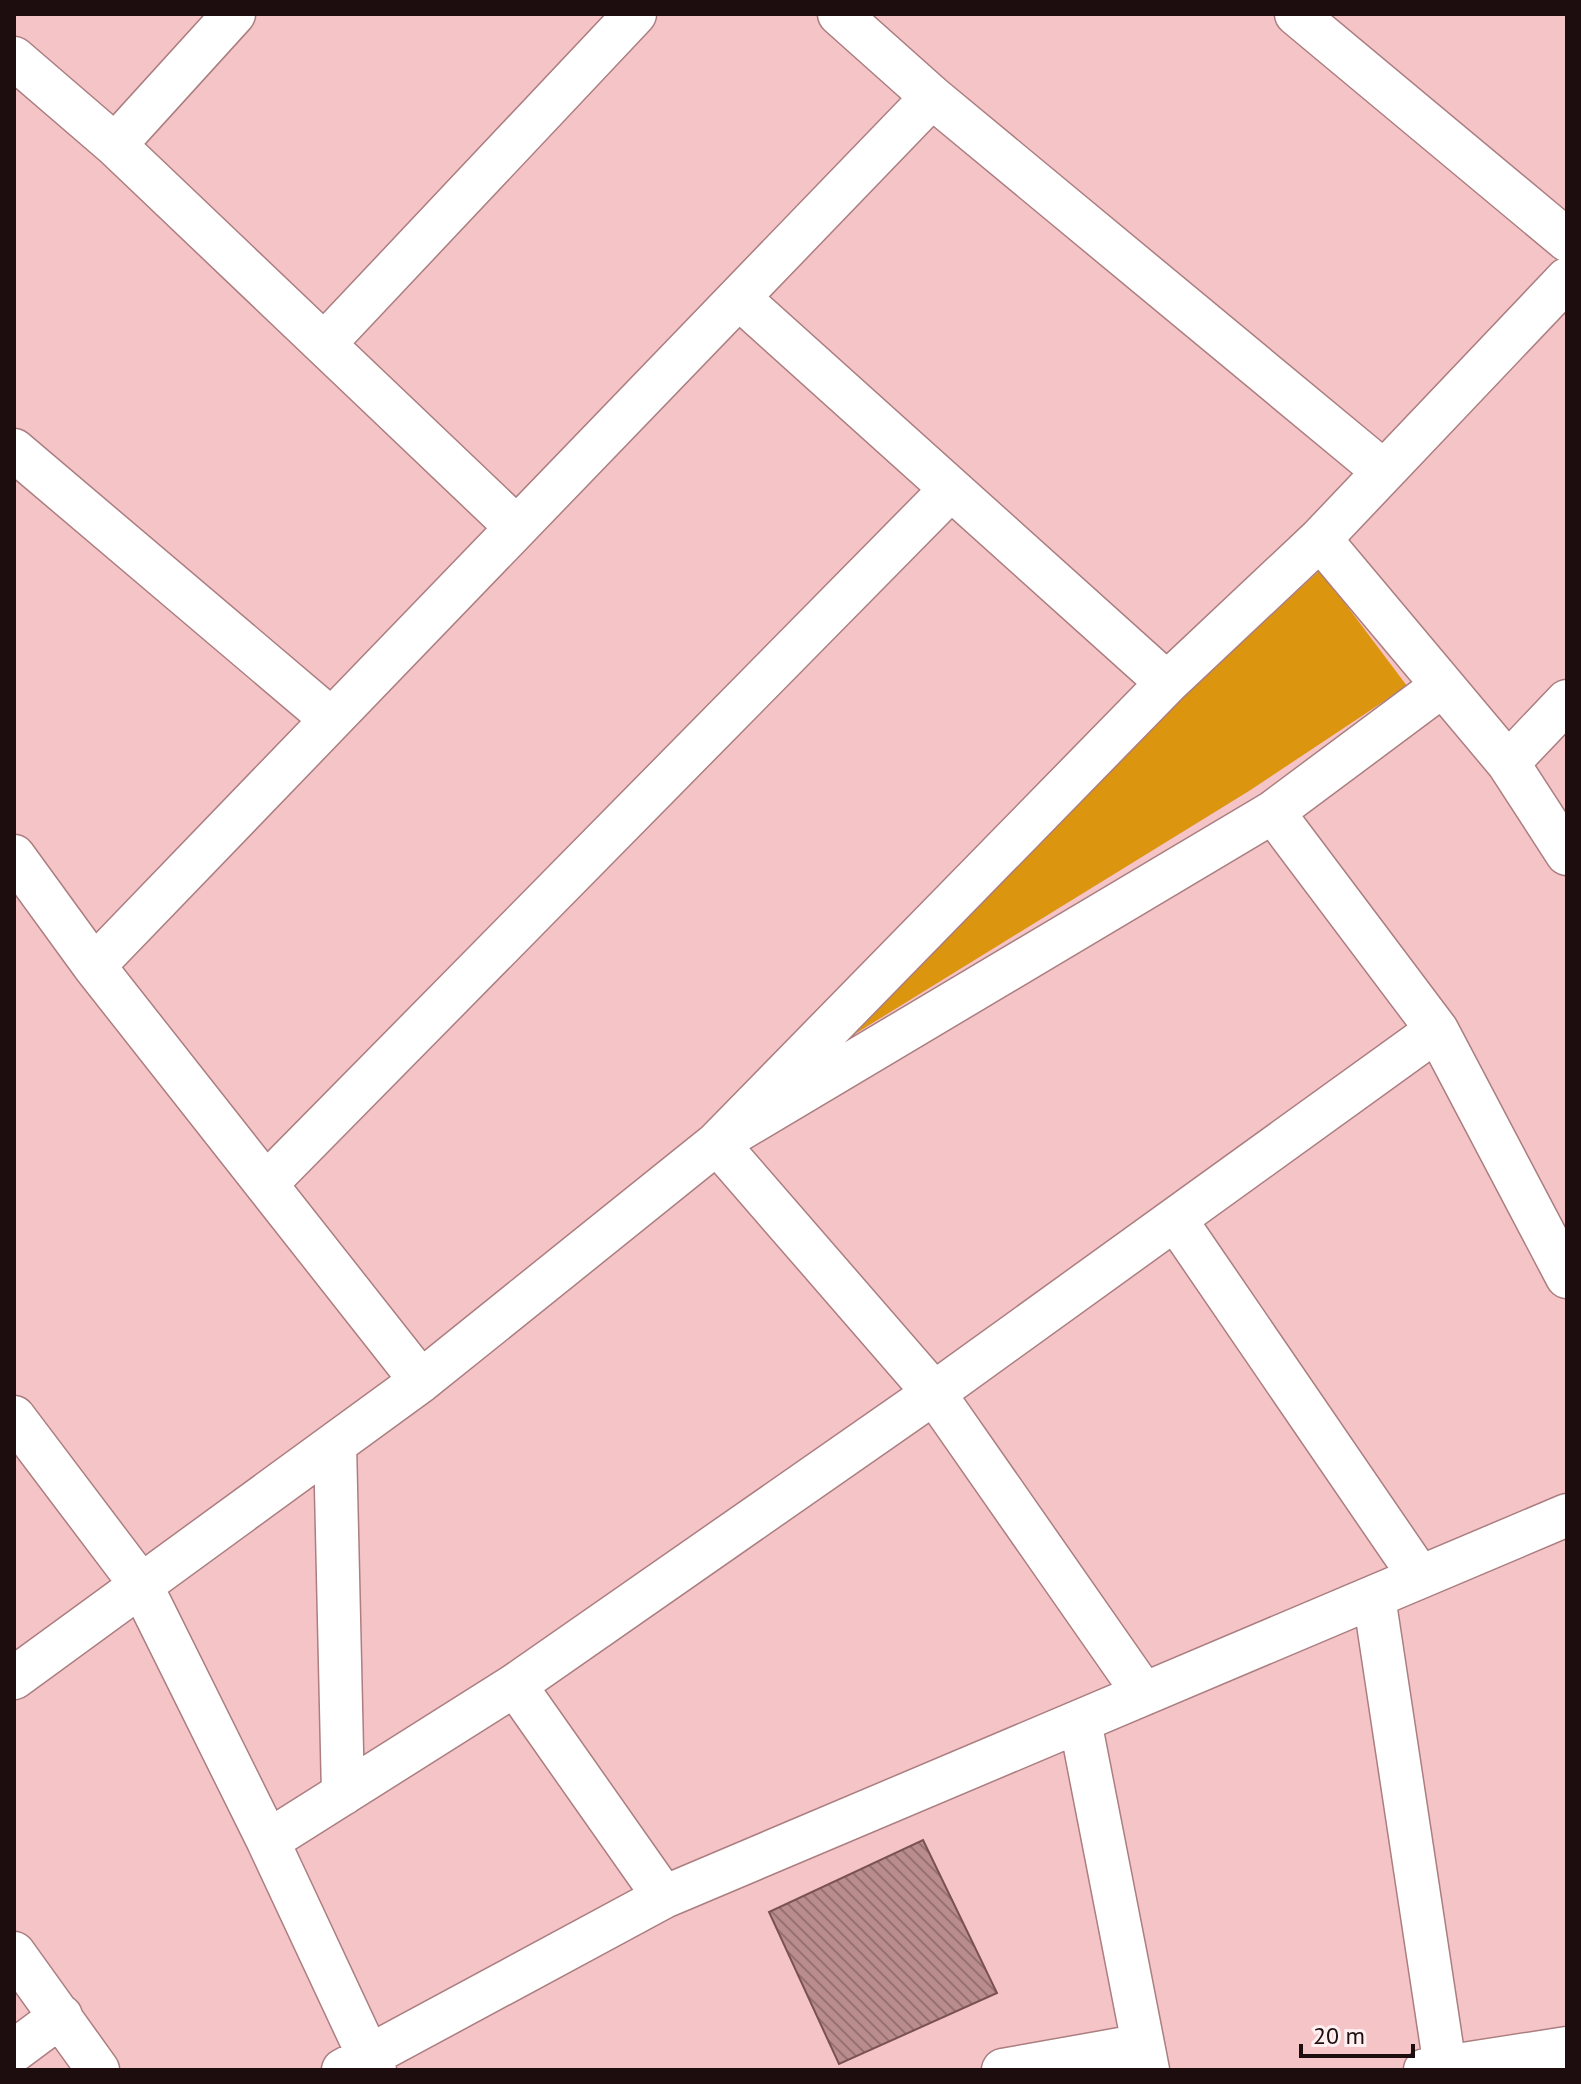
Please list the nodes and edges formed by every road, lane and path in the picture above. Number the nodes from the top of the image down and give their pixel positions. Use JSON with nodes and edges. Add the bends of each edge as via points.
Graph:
{"nodes":[{"id":1,"x":234,"y":14,"type":"edge"},
{"id":2,"x":635,"y":14,"type":"edge"},
{"id":3,"x":839,"y":14,"type":"edge"},
{"id":4,"x":1296,"y":14,"type":"edge"},
{"id":5,"x":14,"y":58,"type":"edge"},
{"id":6,"x":932,"y":97,"type":"junction"},
{"id":7,"x":115,"y":145,"type":"junction"},
{"id":8,"x":1567,"y":240,"type":"edge"},
{"id":9,"x":1567,"y":279,"type":"edge"},
{"id":10,"x":740,"y":299,"type":"junction"},
{"id":11,"x":324,"y":344,"type":"junction"},
{"id":12,"x":14,"y":450,"type":"edge"},
{"id":13,"x":1382,"y":470,"type":"junction"},
{"id":14,"x":951,"y":489,"type":"junction"},
{"id":15,"x":516,"y":527,"type":"junction"},
{"id":16,"x":1320,"y":539,"type":"junction"},
{"id":17,"x":1167,"y":683,"type":"junction"},
{"id":18,"x":1442,"y":686,"type":"junction"},
{"id":19,"x":1567,"y":701,"type":"edge"},
{"id":20,"x":331,"y":719,"type":"junction"},
{"id":21,"x":1508,"y":763,"type":"junction"},
{"id":22,"x":1273,"y":812,"type":"junction"},
{"id":23,"x":1567,"y":854,"type":"edge"},
{"id":24,"x":14,"y":856,"type":"edge"},
{"id":25,"x":94,"y":966,"type":"junction"},
{"id":26,"x":1437,"y":1030,"type":"junction"},
{"id":27,"x":717,"y":1143,"type":"junction"},
{"id":28,"x":266,"y":1184,"type":"junction"},
{"id":29,"x":1175,"y":1219,"type":"junction"},
{"id":30,"x":1567,"y":1277,"type":"edge"},
{"id":31,"x":421,"y":1381,"type":"junction"},
{"id":32,"x":934,"y":1393,"type":"junction"},
{"id":33,"x":14,"y":1417,"type":"edge"},
{"id":34,"x":335,"y":1444,"type":"junction"},
{"id":35,"x":1567,"y":1515,"type":"edge"},
{"id":36,"x":1420,"y":1577,"type":"junction"},
{"id":37,"x":141,"y":1585,"type":"junction"},
{"id":38,"x":1374,"y":1597,"type":"junction"},
{"id":39,"x":14,"y":1678,"type":"edge"},
{"id":40,"x":515,"y":1685,"type":"junction"},
{"id":41,"x":1144,"y":1694,"type":"junction"},
{"id":42,"x":1080,"y":1721,"type":"junction"},
{"id":43,"x":343,"y":1794,"type":"junction"},
{"id":44,"x":268,"y":1841,"type":"junction"},
{"id":45,"x":664,"y":1897,"type":"junction"},
{"id":46,"x":14,"y":1953,"type":"edge"},
{"id":47,"x":61,"y":2016,"type":"junction"},
{"id":48,"x":1567,"y":2048,"type":"edge"},
{"id":49,"x":14,"y":2051,"type":"edge"},
{"id":50,"x":1145,"y":2057,"type":"edge"},
{"id":51,"x":362,"y":2066,"type":"edge"},
{"id":52,"x":1435,"y":2068,"type":"edge"},
{"id":53,"x":98,"y":2070,"type":"edge"},
{"id":54,"x":1003,"y":2070,"type":"edge"}],
"edges":[{"from":1,"to":7,"type":"street"},
{"from":2,"to":11,"type":"street"},
{"from":3,"to":6,"type":"street"},
{"from":4,"to":8,"type":"street"},
{"from":5,"to":7,"type":"street"},
{"from":6,"to":10,"type":"street"},
{"from":6,"to":13,"type":"street"},
{"from":7,"to":11,"type":"street"},
{"from":9,"to":13,"type":"street"},
{"from":10,"to":14,"type":"street"},
{"from":10,"to":15,"type":"street"},
{"from":11,"to":15,"type":"street"},
{"from":12,"to":20,"type":"street"},
{"from":13,"to":16,"type":"street"},
{"from":14,"to":17,"type":"street"},
{"from":14,"to":28,"type":"street"},
{"from":15,"to":20,"type":"street"},
{"from":16,"to":17,"type":"street"},
{"from":16,"to":18,"type":"street"},
{"from":17,"to":27,"type":"street"},
{"from":18,"to":21,"type":"street"},
{"from":18,"to":22,"type":"street"},
{"from":19,"to":21,"type":"street"},
{"from":20,"to":25,"type":"street"},
{"from":21,"to":23,"type":"street"},
{"from":22,"to":26,"type":"street"},
{"from":22,"to":27,"type":"street"},
{"from":24,"to":25,"type":"street"},
{"from":25,"to":28,"type":"street"},
{"from":26,"to":29,"type":"street"},
{"from":26,"to":30,"type":"street"},
{"from":27,"to":31,"type":"street"},
{"from":27,"to":32,"type":"street"},
{"from":28,"to":31,"type":"street"},
{"from":29,"to":32,"type":"street"},
{"from":29,"to":36,"type":"street"},
{"from":31,"to":34,"type":"street"},
{"from":32,"to":40,"type":"street"},
{"from":32,"to":41,"type":"street"},
{"from":33,"to":37,"type":"street"},
{"from":34,"to":37,"type":"street"},
{"from":34,"to":43,"type":"street"},
{"from":35,"to":36,"type":"street"},
{"from":36,"to":38,"type":"street"},
{"from":37,"to":39,"type":"street"},
{"from":37,"to":44,"type":"street"},
{"from":38,"to":41,"type":"street"},
{"from":38,"to":52,"type":"street"},
{"from":40,"to":43,"type":"street"},
{"from":40,"to":45,"type":"street"},
{"from":41,"to":42,"type":"street"},
{"from":42,"to":45,"type":"street"},
{"from":42,"to":50,"type":"street"},
{"from":43,"to":44,"type":"street"},
{"from":44,"to":51,"type":"street"},
{"from":45,"to":51,"type":"street"},
{"from":46,"to":47,"type":"street"},
{"from":47,"to":49,"type":"street"},
{"from":47,"to":53,"type":"street"},
{"from":48,"to":52,"type":"street"},
{"from":50,"to":54,"type":"street"}]}
